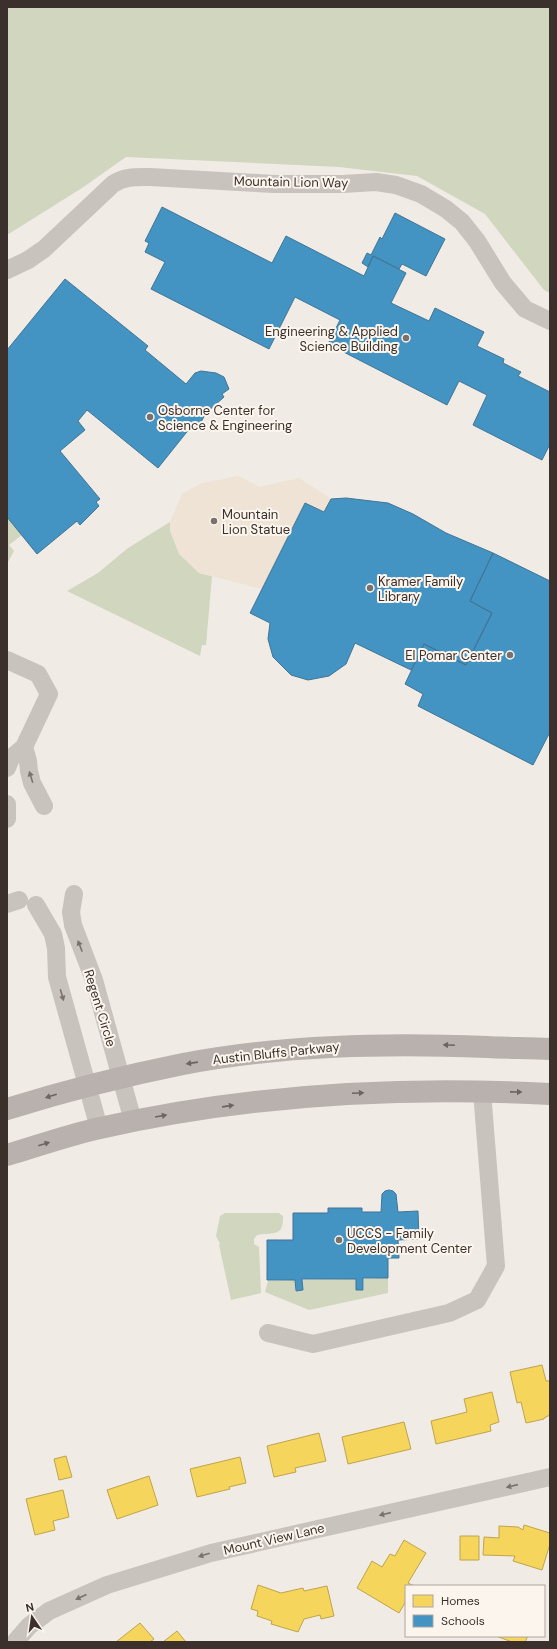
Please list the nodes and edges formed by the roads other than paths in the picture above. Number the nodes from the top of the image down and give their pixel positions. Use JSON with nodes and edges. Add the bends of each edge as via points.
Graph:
{"nodes":[{"id":1,"x":7,"y":270,"type":"edge"},
{"id":2,"x":550,"y":321,"type":"edge"},
{"id":3,"x":7,"y":660,"type":"edge"},
{"id":4,"x":24,"y":747,"type":"junction"},
{"id":5,"x":7,"y":768,"type":"edge"},
{"id":6,"x":7,"y":804,"type":"edge"},
{"id":7,"x":44,"y":806,"type":"dead end"},
{"id":8,"x":7,"y":819,"type":"edge"},
{"id":9,"x":74,"y":894,"type":"dead end"},
{"id":10,"x":36,"y":905,"type":"dead end"},
{"id":11,"x":550,"y":1049,"type":"edge"},
{"id":12,"x":122,"y":1077,"type":"junction"},
{"id":13,"x":88,"y":1085,"type":"junction"},
{"id":14,"x":482,"y":1092,"type":"junction"},
{"id":15,"x":550,"y":1094,"type":"edge"},
{"id":16,"x":7,"y":1109,"type":"edge"},
{"id":17,"x":133,"y":1121,"type":"junction"},
{"id":18,"x":99,"y":1128,"type":"junction"},
{"id":19,"x":7,"y":1155,"type":"edge"},
{"id":20,"x":268,"y":1332,"type":"dead end"},
{"id":21,"x":550,"y":1477,"type":"edge"},
{"id":22,"x":15,"y":1642,"type":"edge"}],
"edges":[{"from":1,"to":2,"type":"street","name":"Mountain Lion Way","via":[[44,249],[121,179],[150,177],[302,184],[376,182],[396,184],[421,194],[446,209],[462,222],[503,283],[525,309]]},
{"from":3,"to":4,"type":"street","via":[[38,674],[49,694]]},
{"from":4,"to":5,"type":"street","via":[[11,758]]},
{"from":7,"to":4,"type":"street","one_way":true,"via":[[32,783]]},
{"from":6,"to":8,"type":"street"},
{"from":12,"to":9,"type":"street","name":"Regent Circle","one_way":true,"via":[[94,980],[73,925],[71,912]]},
{"from":10,"to":13,"type":"street","one_way":true,"via":[[53,934],[57,977]]},
{"from":11,"to":12,"type":"main road","name":"Austin Bluffs Parkway","one_way":true,"via":[[426,1045],[335,1046],[191,1063]]},
{"from":12,"to":13,"type":"main road","name":"Austin Bluffs Parkway"},
{"from":12,"to":17,"type":"street","name":"Regent Circle"},
{"from":13,"to":16,"type":"main road","name":"Austin Bluffs Parkway","one_way":true},
{"from":13,"to":18,"type":"street"},
{"from":14,"to":15,"type":"main road","one_way":true},
{"from":17,"to":14,"type":"main road","one_way":true,"via":[[266,1101],[354,1093]]},
{"from":14,"to":20,"type":"street","via":[[496,1266],[478,1300],[449,1313],[312,1344]]},
{"from":17,"to":18,"type":"main road"},
{"from":19,"to":18,"type":"main road","one_way":true},
{"from":21,"to":22,"type":"street","name":"Mount View Lane","one_way":true,"via":[[210,1553],[106,1585],[50,1611],[29,1626]]}]}
